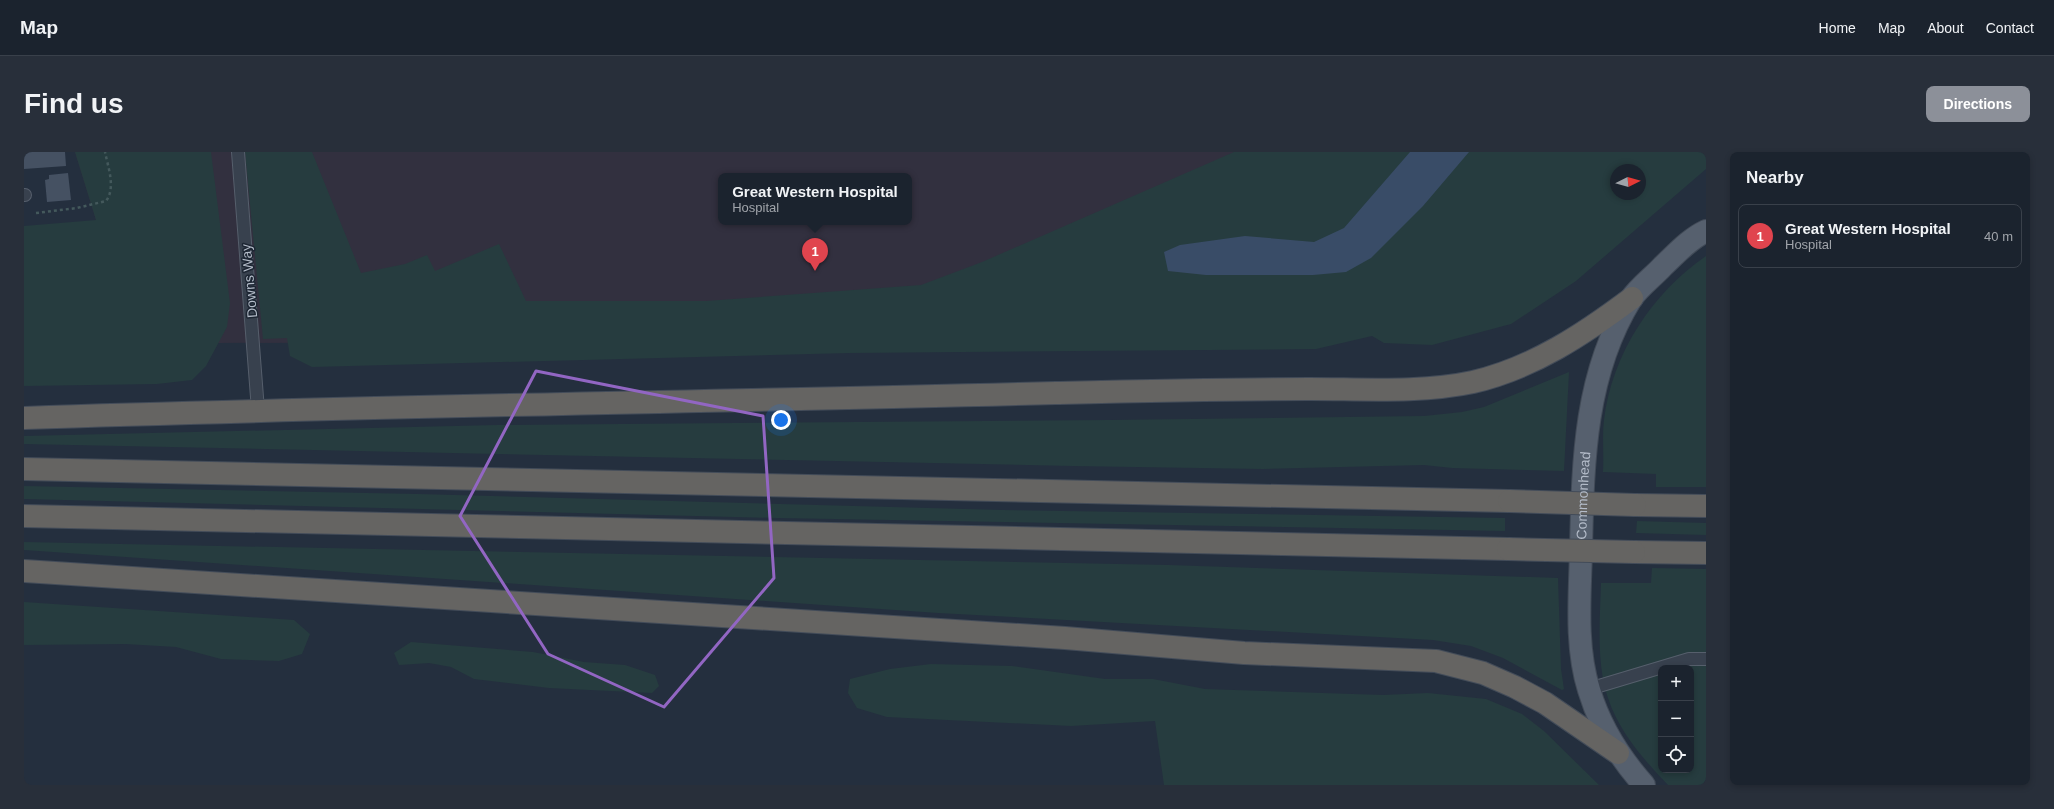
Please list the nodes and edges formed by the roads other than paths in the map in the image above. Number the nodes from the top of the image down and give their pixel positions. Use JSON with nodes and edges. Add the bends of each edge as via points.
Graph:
{"nodes":[{"id":1,"x":238,"y":152,"type":"edge"},
{"id":2,"x":1704,"y":231,"type":"edge"},
{"id":3,"x":1632,"y":298,"type":"junction"},
{"id":4,"x":258,"y":410,"type":"junction"},
{"id":5,"x":24,"y":418,"type":"edge"},
{"id":6,"x":24,"y":469,"type":"edge"},
{"id":7,"x":1706,"y":506,"type":"edge"},
{"id":8,"x":24,"y":516,"type":"edge"},
{"id":9,"x":1706,"y":553,"type":"edge"},
{"id":10,"x":24,"y":571,"type":"edge"},
{"id":11,"x":1706,"y":659,"type":"edge"},
{"id":12,"x":1588,"y":689,"type":"junction"},
{"id":13,"x":1618,"y":753,"type":"junction"},
{"id":14,"x":1644,"y":785,"type":"edge"}],
"edges":[{"from":1,"to":4,"type":"lane","name":"Downs Way"},
{"from":2,"to":3,"type":"main road","name":"Commonhead","via":[[1680,250]]},
{"from":3,"to":4,"type":"highway","via":[[1595,326],[1535,360],[1507,372],[1450,386],[1198,389]]},
{"from":3,"to":12,"type":"main road","name":"Commonhead","via":[[1611,339],[1600,370],[1588,425],[1580,591],[1581,641]]},
{"from":4,"to":5,"type":"highway"},
{"from":6,"to":7,"type":"highway","bridge":true},
{"from":8,"to":9,"type":"highway","bridge":true},
{"from":10,"to":13,"type":"highway","via":[[1065,638],[1244,653],[1436,662],[1483,673],[1515,687],[1545,703]]},
{"from":11,"to":12,"type":"lane","via":[[1689,659]]},
{"from":12,"to":13,"type":"main road","name":"Commonhead","via":[[1603,726]]},
{"from":13,"to":14,"type":"main road","name":"Commonhead"}]}
